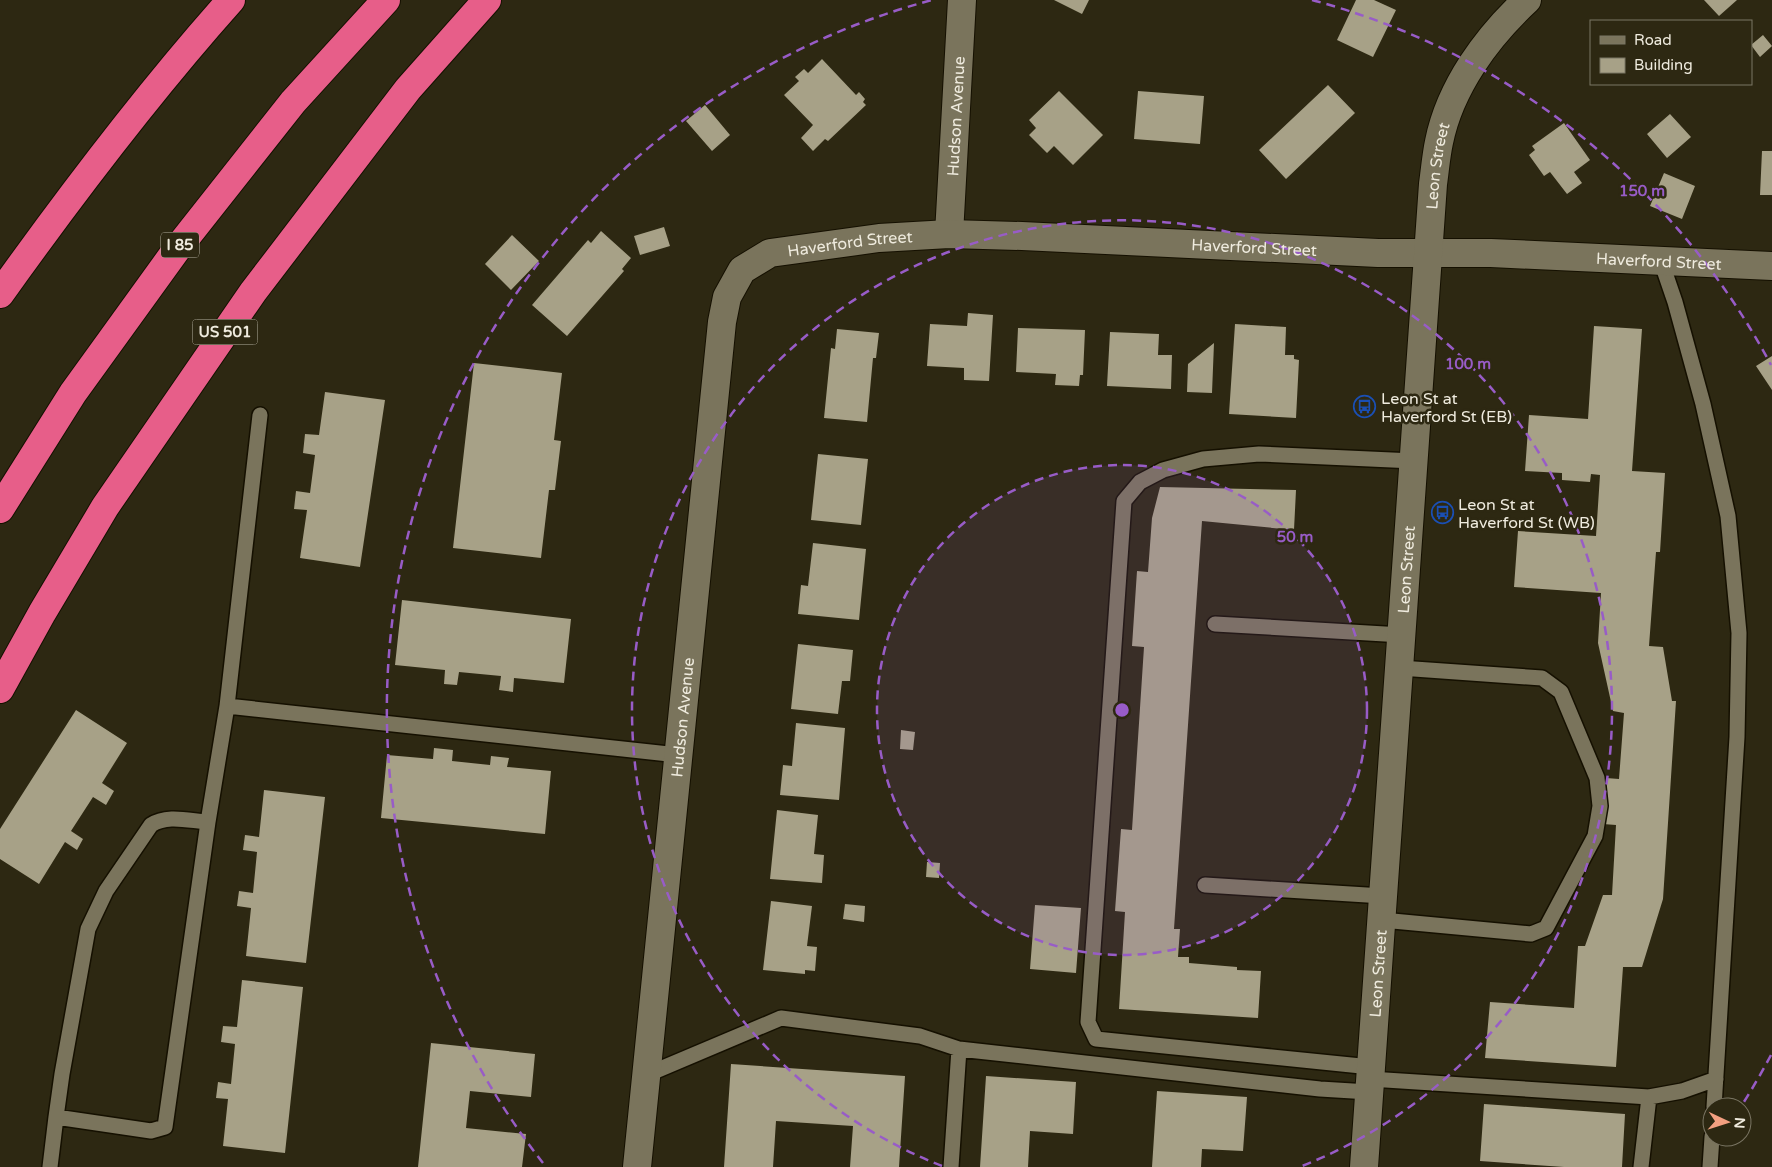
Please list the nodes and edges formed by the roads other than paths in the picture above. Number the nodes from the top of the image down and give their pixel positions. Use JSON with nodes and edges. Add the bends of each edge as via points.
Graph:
{"nodes":[{"id":1,"x":232,"y":0,"type":"edge"},
{"id":2,"x":386,"y":0,"type":"edge"},
{"id":3,"x":486,"y":0,"type":"edge"},
{"id":4,"x":962,"y":0,"type":"edge"},
{"id":5,"x":1527,"y":0,"type":"edge"},
{"id":6,"x":949,"y":234,"type":"junction"},
{"id":7,"x":1429,"y":253,"type":"junction"},
{"id":8,"x":1661,"y":261,"type":"junction"},
{"id":9,"x":1772,"y":266,"type":"edge"},
{"id":10,"x":742,"y":270,"type":"joint"},
{"id":11,"x":0,"y":294,"type":"edge"},
{"id":12,"x":260,"y":415,"type":"dead end"},
{"id":13,"x":1414,"y":461,"type":"junction"},
{"id":14,"x":0,"y":509,"type":"edge"},
{"id":15,"x":1215,"y":624,"type":"dead end"},
{"id":16,"x":1402,"y":635,"type":"junction"},
{"id":17,"x":1400,"y":668,"type":"junction"},
{"id":18,"x":0,"y":688,"type":"edge"},
{"id":19,"x":228,"y":706,"type":"junction"},
{"id":20,"x":678,"y":755,"type":"junction"},
{"id":21,"x":208,"y":822,"type":"junction"},
{"id":22,"x":1205,"y":884,"type":"dead end"},
{"id":23,"x":1383,"y":908,"type":"junction"},
{"id":24,"x":959,"y":1049,"type":"junction"},
{"id":25,"x":646,"y":1075,"type":"junction"},
{"id":26,"x":1370,"y":1079,"type":"junction"},
{"id":27,"x":1716,"y":1079,"type":"junction"},
{"id":28,"x":1648,"y":1097,"type":"junction"},
{"id":29,"x":1715,"y":1097,"type":"edge"},
{"id":30,"x":56,"y":1116,"type":"junction"},
{"id":31,"x":1711,"y":1147,"type":"edge"},
{"id":32,"x":50,"y":1167,"type":"edge"},
{"id":33,"x":637,"y":1167,"type":"edge"},
{"id":34,"x":951,"y":1167,"type":"edge"},
{"id":35,"x":1364,"y":1167,"type":"edge"},
{"id":36,"x":1640,"y":1167,"type":"edge"},
{"id":37,"x":1710,"y":1167,"type":"edge"}],
"edges":[{"from":1,"to":11,"type":"highway","via":[[178,60],[63,206]]},
{"from":2,"to":14,"type":"highway","number":"I 85","via":[[293,102],[177,249],[73,393]]},
{"from":3,"to":18,"type":"highway","number":"US 501","via":[[408,89],[253,292],[104,507]]},
{"from":4,"to":6,"type":"street","name":"Hudson Avenue"},
{"from":5,"to":7,"type":"street","name":"Leon Street","via":[[1508,18],[1465,75],[1450,108],[1438,149]]},
{"from":6,"to":7,"type":"street","name":"Haverford Street","via":[[1378,254]]},
{"from":6,"to":10,"type":"street","name":"Haverford Street","via":[[879,238],[770,252]]},
{"from":7,"to":8,"type":"street","name":"Haverford Street"},
{"from":7,"to":13,"type":"street","name":"Leon Street"},
{"from":8,"to":9,"type":"street","name":"Haverford Street"},
{"from":8,"to":27,"type":"lane","via":[[1703,404],[1728,516],[1739,633],[1737,738]]},
{"from":10,"to":20,"type":"street","name":"Hudson Avenue","via":[[727,297],[722,322]]},
{"from":12,"to":19,"type":"lane"},
{"from":13,"to":16,"type":"street","name":"Leon Street"},
{"from":13,"to":26,"type":"lane","via":[[1259,454],[1203,459],[1163,470],[1140,482],[1124,501],[1123,511],[1088,1022],[1096,1039]]},
{"from":15,"to":16,"type":"lane"},
{"from":16,"to":17,"type":"street","name":"Leon Street"},
{"from":17,"to":23,"type":"street","name":"Leon Street"},
{"from":17,"to":23,"type":"lane","via":[[1542,678],[1561,692],[1597,778],[1600,806],[1595,836],[1546,928],[1531,934]]},
{"from":19,"to":20,"type":"lane"},
{"from":19,"to":21,"type":"lane"},
{"from":20,"to":25,"type":"street","name":"Hudson Avenue"},
{"from":21,"to":30,"type":"lane","via":[[167,819],[151,825],[106,891],[88,929]]},
{"from":21,"to":30,"type":"lane","via":[[165,1127],[152,1131]]},
{"from":22,"to":23,"type":"lane"},
{"from":23,"to":26,"type":"street","name":"Leon Street"},
{"from":24,"to":25,"type":"lane","via":[[920,1036],[781,1018]]},
{"from":24,"to":26,"type":"lane","via":[[1310,1088]]},
{"from":24,"to":34,"type":"lane"},
{"from":25,"to":33,"type":"street","name":"Hudson Avenue"},
{"from":26,"to":28,"type":"lane"},
{"from":26,"to":35,"type":"street","name":"Leon Street"},
{"from":27,"to":28,"type":"lane","via":[[1682,1091]]},
{"from":27,"to":29,"type":"lane"},
{"from":28,"to":36,"type":"lane"},
{"from":30,"to":32,"type":"lane"},
{"from":31,"to":37,"type":"lane"}]}
